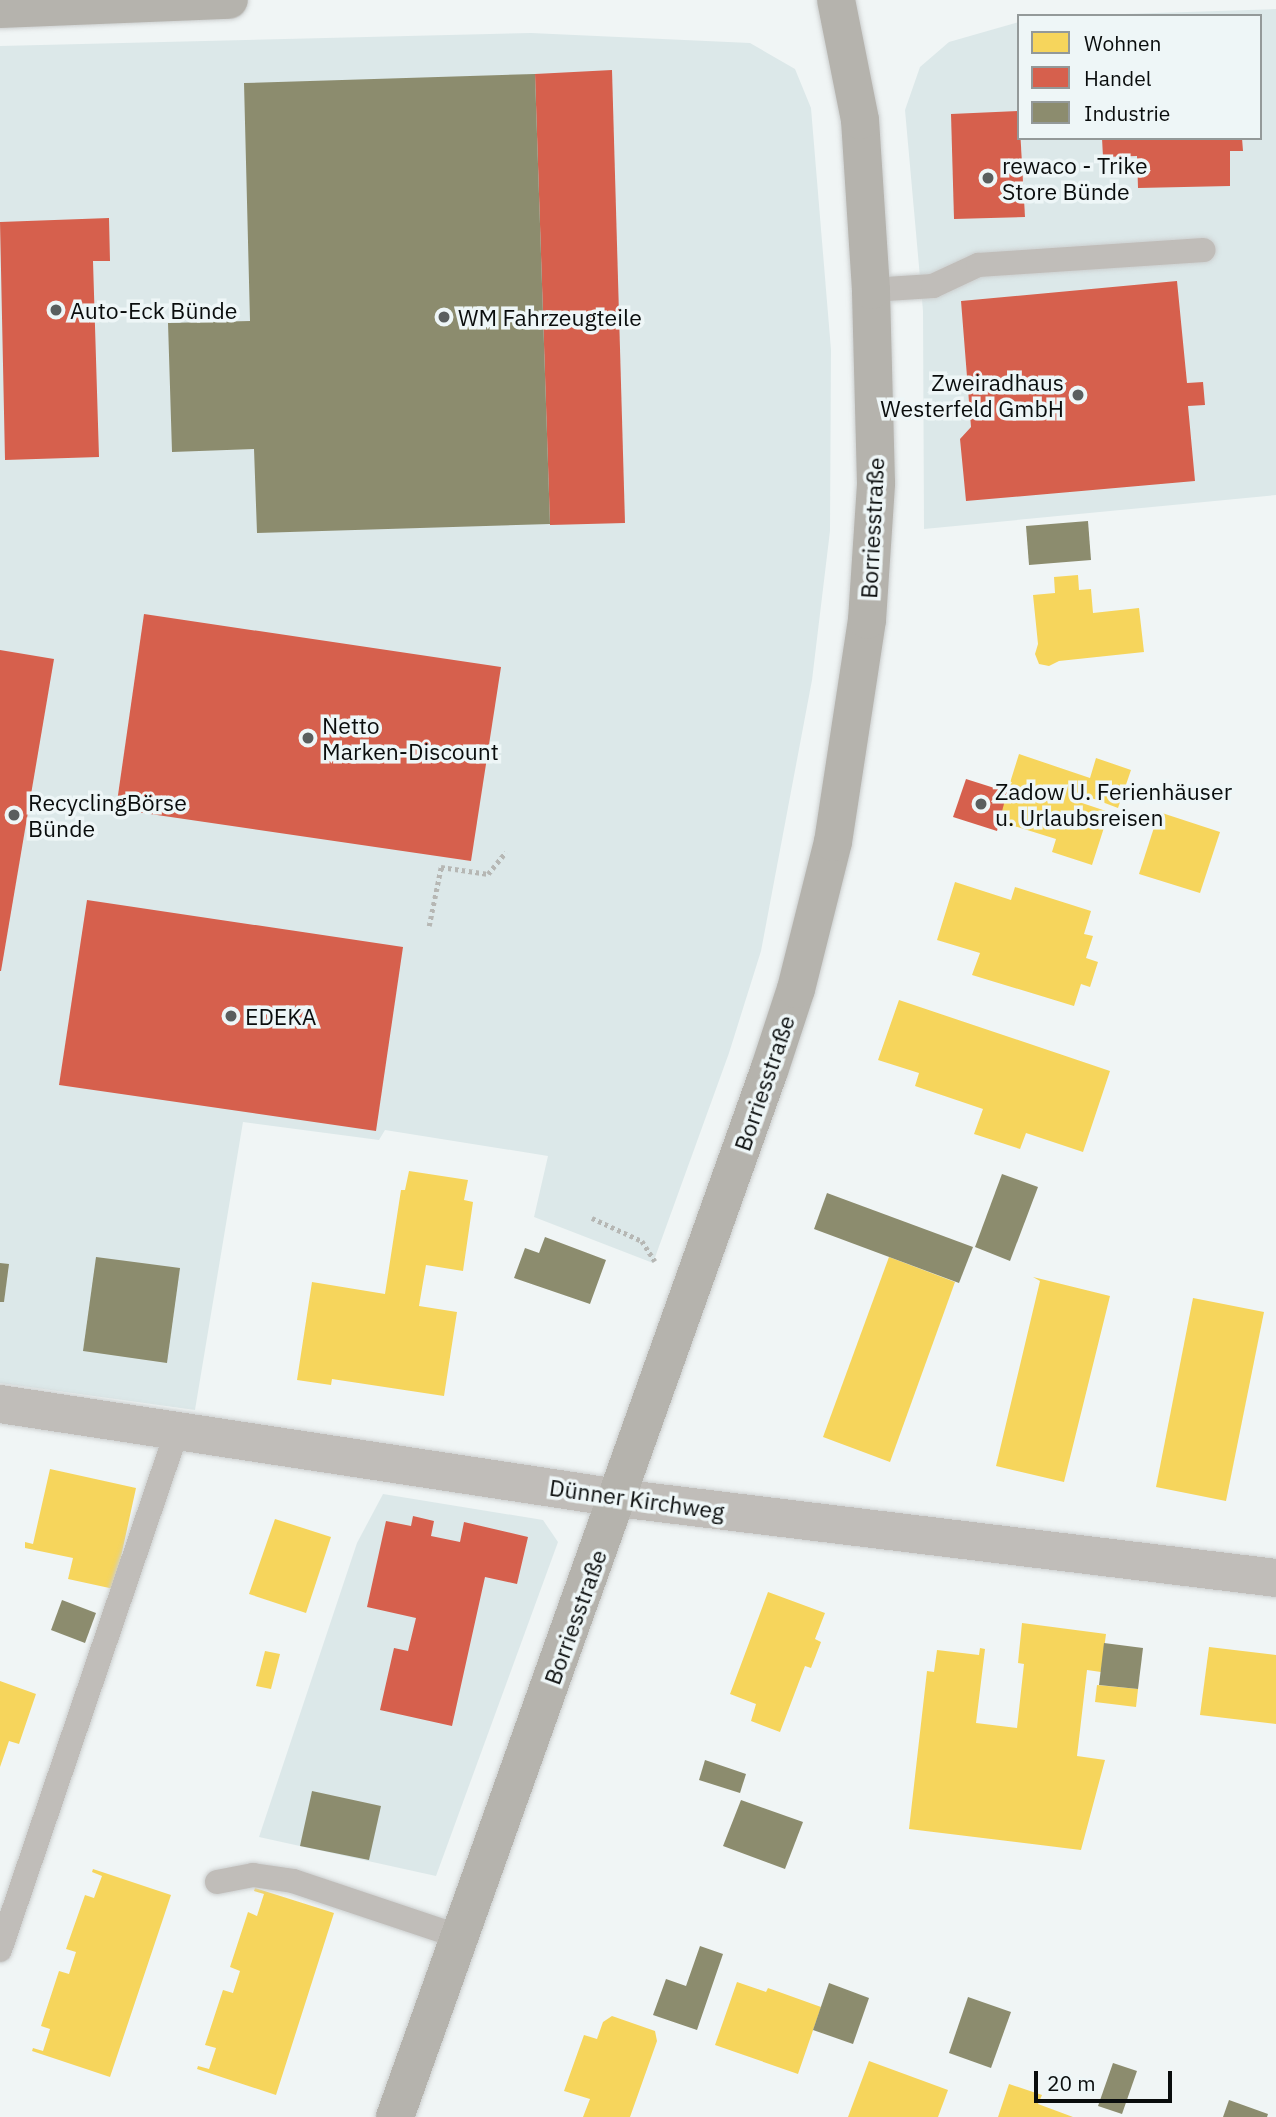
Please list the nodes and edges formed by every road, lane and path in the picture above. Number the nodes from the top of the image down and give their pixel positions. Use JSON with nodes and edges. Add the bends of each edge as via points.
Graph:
{"nodes":[{"id":1,"x":229,"y":0,"type":"edge"},
{"id":2,"x":836,"y":0,"type":"edge"},
{"id":3,"x":0,"y":9,"type":"edge"},
{"id":4,"x":1204,"y":250,"type":"dead end"},
{"id":5,"x":871,"y":290,"type":"junction"},
{"id":6,"x":506,"y":852,"type":"dead end"},
{"id":7,"x":429,"y":926,"type":"dead end"},
{"id":8,"x":592,"y":1218,"type":"dead end"},
{"id":9,"x":695,"y":1282,"type":"junction"},
{"id":10,"x":0,"y":1405,"type":"edge"},
{"id":11,"x":177,"y":1431,"type":"junction"},
{"id":12,"x":618,"y":1498,"type":"junction"},
{"id":13,"x":1276,"y":1578,"type":"edge"},
{"id":14,"x":217,"y":1882,"type":"dead end"},
{"id":15,"x":460,"y":1937,"type":"junction"},
{"id":16,"x":0,"y":1950,"type":"edge"},
{"id":17,"x":395,"y":2117,"type":"edge"}],
"edges":[{"from":1,"to":3,"type":"main road"},
{"from":2,"to":5,"type":"main road","name":"Borriesstraße","via":[[860,120]]},
{"from":4,"to":5,"type":"lane","via":[[978,265],[933,286]]},
{"from":5,"to":9,"type":"main road","name":"Borriesstraße","via":[[876,419],[873,565],[833,842],[796,989]]},
{"from":6,"to":7,"type":"path","via":[[488,874],[441,867]]},
{"from":8,"to":9,"type":"path","via":[[642,1241],[659,1267]]},
{"from":9,"to":12,"type":"main road","name":"Borriesstraße"},
{"from":10,"to":11,"type":"street","name":"Dünner Kirchweg"},
{"from":11,"to":12,"type":"street","name":"Dünner Kirchweg"},
{"from":11,"to":16,"type":"lane"},
{"from":12,"to":13,"type":"street","name":"Dünner Kirchweg"},
{"from":12,"to":15,"type":"main road","name":"Borriesstraße"},
{"from":14,"to":15,"type":"lane","via":[[253,1875],[293,1881]]},
{"from":15,"to":17,"type":"main road","name":"Borriesstraße"}]}
